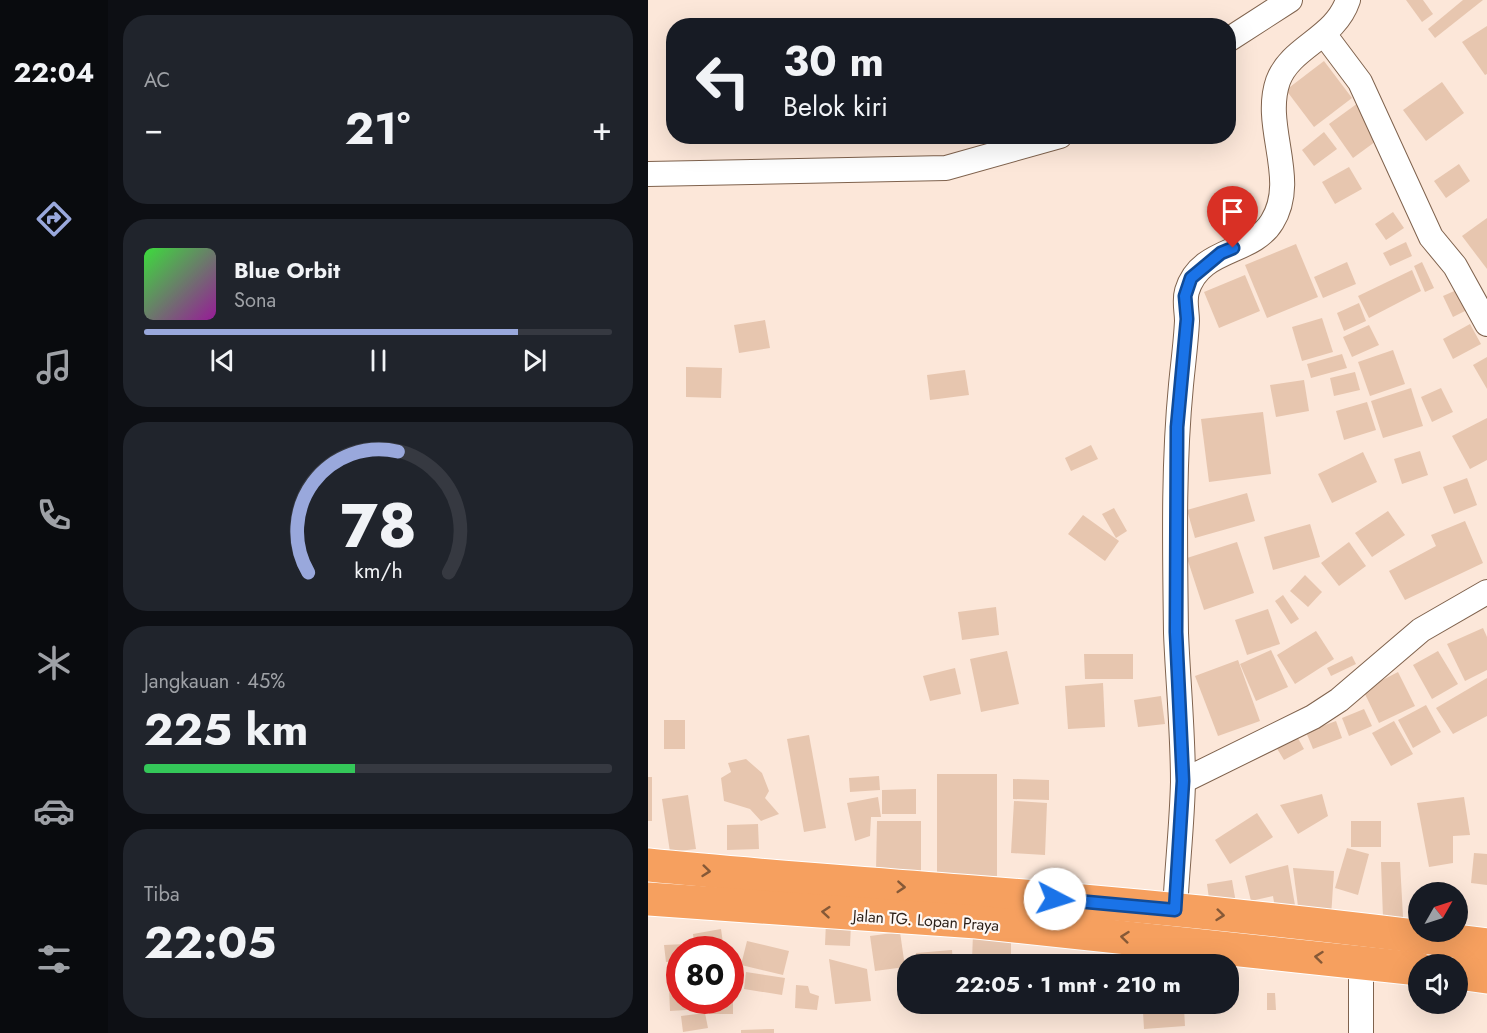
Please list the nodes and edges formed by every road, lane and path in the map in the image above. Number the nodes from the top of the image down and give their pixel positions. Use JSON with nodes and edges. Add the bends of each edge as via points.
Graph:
{"nodes":[{"id":1,"x":1290,"y":0,"type":"edge"},
{"id":2,"x":1348,"y":0,"type":"edge"},
{"id":3,"x":1324,"y":34,"type":"junction"},
{"id":4,"x":1236,"y":35,"type":"edge"},
{"id":5,"x":1032,"y":144,"type":"edge"},
{"id":6,"x":648,"y":174,"type":"edge"},
{"id":7,"x":1487,"y":324,"type":"edge"},
{"id":8,"x":1487,"y":592,"type":"edge"},
{"id":9,"x":1183,"y":781,"type":"junction"},
{"id":10,"x":648,"y":866,"type":"edge"},
{"id":11,"x":764,"y":892,"type":"junction"},
{"id":12,"x":648,"y":899,"type":"edge"},
{"id":13,"x":1175,"y":910,"type":"junction"},
{"id":14,"x":1487,"y":945,"type":"edge"},
{"id":15,"x":1361,"y":962,"type":"junction"},
{"id":16,"x":1408,"y":968,"type":"edge"},
{"id":17,"x":1468,"y":974,"type":"edge"},
{"id":18,"x":1487,"y":977,"type":"edge"},
{"id":19,"x":1361,"y":1033,"type":"edge"}],
"edges":[{"from":1,"to":4,"type":"street"},
{"from":2,"to":3,"type":"street"},
{"from":3,"to":7,"type":"street","via":[[1360,82],[1431,237],[1455,266]]},
{"from":3,"to":9,"type":"street","via":[[1292,60],[1278,82],[1274,114],[1282,188],[1272,223],[1264,232],[1206,264],[1191,278],[1185,296],[1187,319],[1177,450],[1176,632]]},
{"from":5,"to":6,"type":"street","via":[[946,168]]},
{"from":8,"to":9,"type":"street","via":[[1420,630],[1339,700],[1313,717]]},
{"from":9,"to":13,"type":"street"},
{"from":10,"to":11,"type":"highway","one_way":true},
{"from":11,"to":12,"type":"highway","name":"Jalan TG. Lopan Praya"},
{"from":11,"to":13,"type":"highway","one_way":true,"via":[[984,893]]},
{"from":15,"to":11,"type":"highway","name":"Jalan TG. Lopan Praya","one_way":true,"via":[[988,924]]},
{"from":13,"to":14,"type":"highway","one_way":true},
{"from":15,"to":16,"type":"highway","name":"Jalan TG. Lopan Praya"},
{"from":15,"to":19,"type":"street"},
{"from":17,"to":18,"type":"highway"}]}
